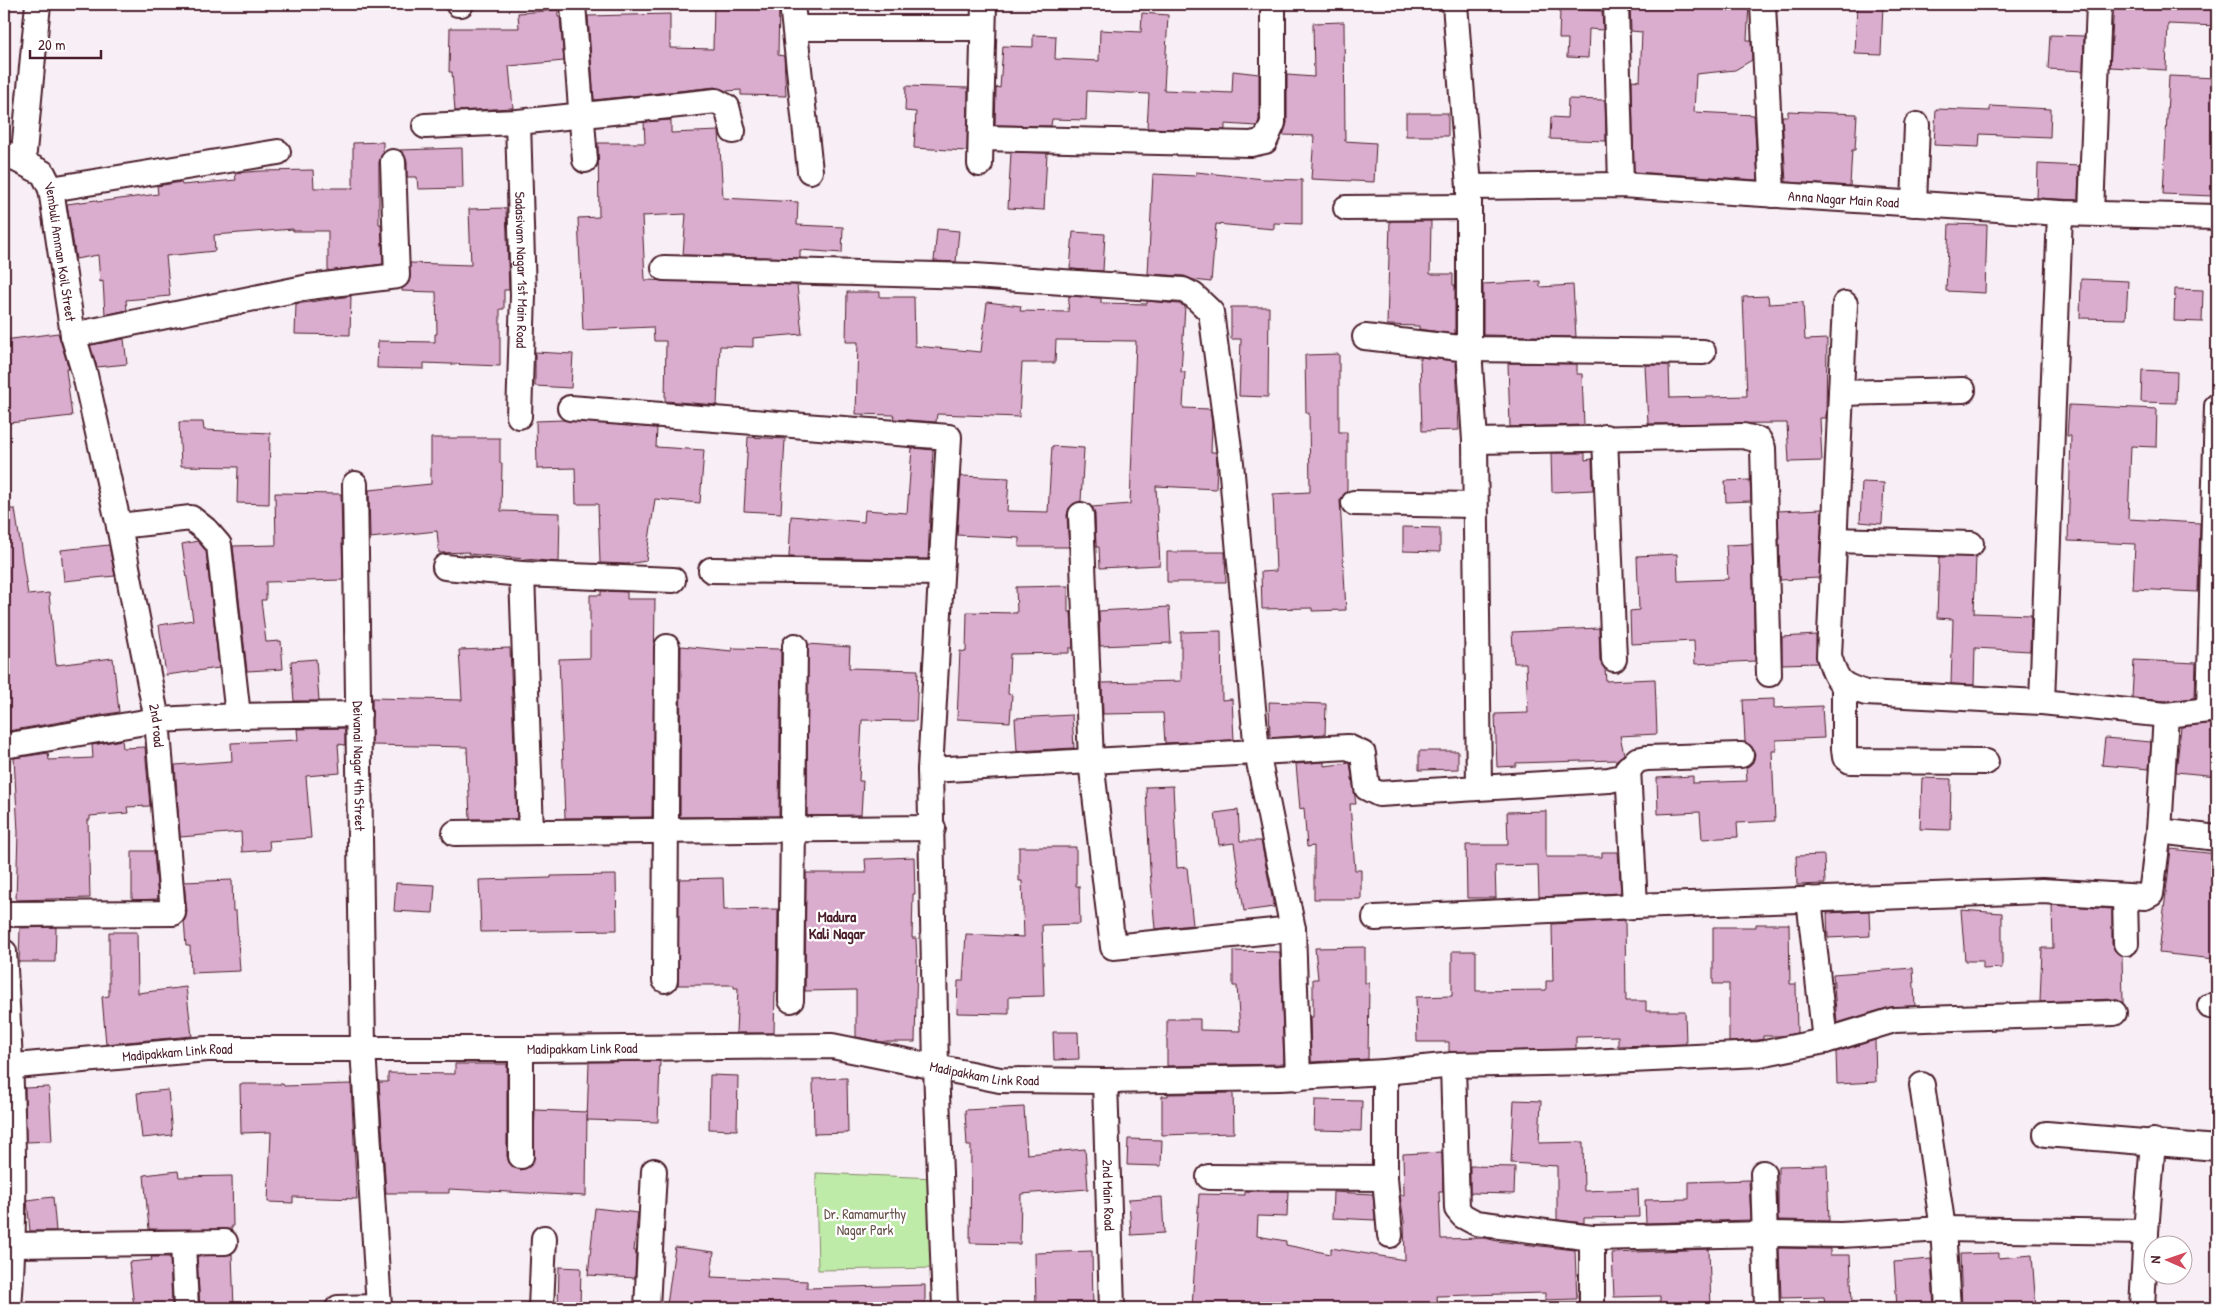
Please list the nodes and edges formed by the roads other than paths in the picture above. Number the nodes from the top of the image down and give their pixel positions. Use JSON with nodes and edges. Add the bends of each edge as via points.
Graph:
{"nodes":[{"id":1,"x":38,"y":4,"type":"edge"},
{"id":2,"x":458,"y":4,"type":"edge"},
{"id":3,"x":462,"y":4,"type":"edge"},
{"id":4,"x":573,"y":4,"type":"edge"},
{"id":5,"x":792,"y":4,"type":"edge"},
{"id":6,"x":984,"y":4,"type":"edge"},
{"id":7,"x":1274,"y":4,"type":"edge"},
{"id":8,"x":1455,"y":4,"type":"edge"},
{"id":9,"x":1616,"y":4,"type":"edge"},
{"id":10,"x":1763,"y":4,"type":"edge"},
{"id":11,"x":2099,"y":4,"type":"edge"},
{"id":12,"x":795,"y":28,"type":"junction"},
{"id":13,"x":982,"y":28,"type":"junction"},
{"id":14,"x":582,"y":114,"type":"junction"},
{"id":15,"x":518,"y":122,"type":"junction"},
{"id":16,"x":1917,"y":125,"type":"dead end"},
{"id":17,"x":425,"y":126,"type":"dead end"},
{"id":18,"x":733,"y":131,"type":"dead end"},
{"id":19,"x":980,"y":138,"type":"junction"},
{"id":20,"x":278,"y":152,"type":"dead end"},
{"id":21,"x":13,"y":158,"type":"edge"},
{"id":22,"x":585,"y":160,"type":"dead end"},
{"id":23,"x":393,"y":162,"type":"dead end"},
{"id":24,"x":980,"y":164,"type":"dead end"},
{"id":25,"x":810,"y":170,"type":"dead end"},
{"id":26,"x":1621,"y":185,"type":"junction"},
{"id":27,"x":51,"y":189,"type":"junction"},
{"id":28,"x":1772,"y":195,"type":"junction"},
{"id":29,"x":1469,"y":197,"type":"junction"},
{"id":30,"x":1914,"y":204,"type":"junction"},
{"id":31,"x":1346,"y":208,"type":"dead end"},
{"id":32,"x":2060,"y":213,"type":"junction"},
{"id":33,"x":2091,"y":213,"type":"junction"},
{"id":34,"x":2217,"y":217,"type":"edge"},
{"id":35,"x":664,"y":268,"type":"dead end"},
{"id":36,"x":1845,"y":304,"type":"dead end"},
{"id":37,"x":73,"y":335,"type":"junction"},
{"id":38,"x":1365,"y":337,"type":"dead end"},
{"id":39,"x":1469,"y":349,"type":"junction"},
{"id":40,"x":1703,"y":352,"type":"dead end"},
{"id":41,"x":86,"y":375,"type":"joint"},
{"id":42,"x":1963,"y":390,"type":"dead end"},
{"id":43,"x":1841,"y":393,"type":"junction"},
{"id":44,"x":2217,"y":406,"type":"edge"},
{"id":45,"x":570,"y":408,"type":"dead end"},
{"id":46,"x":518,"y":416,"type":"dead end"},
{"id":47,"x":1605,"y":437,"type":"junction"},
{"id":48,"x":1475,"y":441,"type":"junction"},
{"id":49,"x":355,"y":484,"type":"dead end"},
{"id":50,"x":1354,"y":503,"type":"dead end"},
{"id":51,"x":1475,"y":505,"type":"junction"},
{"id":52,"x":1080,"y":515,"type":"dead end"},
{"id":53,"x":119,"y":526,"type":"junction"},
{"id":54,"x":1834,"y":540,"type":"junction"},
{"id":55,"x":1972,"y":544,"type":"dead end"},
{"id":56,"x":445,"y":567,"type":"dead end"},
{"id":57,"x":711,"y":570,"type":"dead end"},
{"id":58,"x":941,"y":572,"type":"junction"},
{"id":59,"x":522,"y":574,"type":"junction"},
{"id":60,"x":674,"y":580,"type":"dead end"},
{"id":61,"x":795,"y":646,"type":"dead end"},
{"id":62,"x":667,"y":647,"type":"dead end"},
{"id":63,"x":1614,"y":659,"type":"dead end"},
{"id":64,"x":1769,"y":674,"type":"dead end"},
{"id":65,"x":1844,"y":686,"type":"junction"},
{"id":66,"x":2042,"y":702,"type":"junction"},
{"id":67,"x":2213,"y":709,"type":"edge"},
{"id":68,"x":358,"y":714,"type":"junction"},
{"id":69,"x":2166,"y":715,"type":"junction"},
{"id":70,"x":238,"y":716,"type":"junction"},
{"id":71,"x":157,"y":720,"type":"junction"},
{"id":72,"x":4,"y":746,"type":"edge"},
{"id":73,"x":1257,"y":752,"type":"junction"},
{"id":74,"x":1741,"y":754,"type":"dead end"},
{"id":75,"x":1090,"y":760,"type":"junction"},
{"id":76,"x":1986,"y":762,"type":"dead end"},
{"id":77,"x":1628,"y":768,"type":"junction"},
{"id":78,"x":930,"y":770,"type":"junction"},
{"id":79,"x":1479,"y":787,"type":"junction"},
{"id":80,"x":933,"y":828,"type":"junction"},
{"id":81,"x":793,"y":829,"type":"junction"},
{"id":82,"x":666,"y":830,"type":"junction"},
{"id":83,"x":531,"y":831,"type":"junction"},
{"id":84,"x":2159,"y":831,"type":"junction"},
{"id":85,"x":455,"y":833,"type":"dead end"},
{"id":86,"x":2217,"y":838,"type":"edge"},
{"id":87,"x":2125,"y":896,"type":"junction"},
{"id":88,"x":1809,"y":899,"type":"junction"},
{"id":89,"x":1636,"y":906,"type":"junction"},
{"id":90,"x":4,"y":914,"type":"edge"},
{"id":91,"x":1375,"y":918,"type":"dead end"},
{"id":92,"x":1293,"y":930,"type":"junction"},
{"id":93,"x":2126,"y":943,"type":"dead end"},
{"id":94,"x":4,"y":952,"type":"edge"},
{"id":95,"x":665,"y":980,"type":"dead end"},
{"id":96,"x":791,"y":1000,"type":"dead end"},
{"id":97,"x":2114,"y":1013,"type":"dead end"},
{"id":98,"x":1826,"y":1041,"type":"junction"},
{"id":99,"x":363,"y":1049,"type":"junction"},
{"id":100,"x":520,"y":1049,"type":"junction"},
{"id":101,"x":1453,"y":1065,"type":"junction"},
{"id":102,"x":7,"y":1066,"type":"edge"},
{"id":103,"x":936,"y":1067,"type":"junction"},
{"id":104,"x":1385,"y":1072,"type":"junction"},
{"id":105,"x":1298,"y":1078,"type":"junction"},
{"id":106,"x":1105,"y":1081,"type":"junction"},
{"id":107,"x":1922,"y":1085,"type":"dead end"},
{"id":108,"x":2046,"y":1134,"type":"dead end"},
{"id":109,"x":2153,"y":1141,"type":"junction"},
{"id":110,"x":2217,"y":1148,"type":"edge"},
{"id":111,"x":521,"y":1156,"type":"dead end"},
{"id":112,"x":654,"y":1171,"type":"dead end"},
{"id":113,"x":1764,"y":1173,"type":"dead end"},
{"id":114,"x":1209,"y":1177,"type":"dead end"},
{"id":115,"x":1385,"y":1178,"type":"junction"},
{"id":116,"x":1943,"y":1229,"type":"junction"},
{"id":117,"x":2146,"y":1232,"type":"junction"},
{"id":118,"x":1764,"y":1234,"type":"junction"},
{"id":119,"x":1390,"y":1235,"type":"dead end"},
{"id":120,"x":544,"y":1238,"type":"dead end"},
{"id":121,"x":1592,"y":1238,"type":"junction"},
{"id":122,"x":225,"y":1242,"type":"dead end"},
{"id":123,"x":183,"y":1243,"type":"junction"},
{"id":124,"x":14,"y":1245,"type":"junction"},
{"id":125,"x":379,"y":1307,"type":"edge"},
{"id":126,"x":9,"y":1308,"type":"edge"},
{"id":127,"x":186,"y":1308,"type":"edge"},
{"id":128,"x":338,"y":1308,"type":"edge"},
{"id":129,"x":541,"y":1308,"type":"edge"},
{"id":130,"x":647,"y":1308,"type":"edge"},
{"id":131,"x":945,"y":1308,"type":"edge"},
{"id":132,"x":1112,"y":1308,"type":"edge"},
{"id":133,"x":1592,"y":1308,"type":"edge"},
{"id":134,"x":1767,"y":1308,"type":"edge"},
{"id":135,"x":1948,"y":1308,"type":"edge"},
{"id":136,"x":2142,"y":1308,"type":"edge"}],
"edges":[{"from":1,"to":21,"type":"street"},
{"from":2,"to":3,"type":"street"},
{"from":4,"to":14,"type":"street"},
{"from":5,"to":12,"type":"street"},
{"from":6,"to":13,"type":"street"},
{"from":7,"to":19,"type":"street","via":[[1273,123],[1265,141],[1251,144]]},
{"from":8,"to":29,"type":"street"},
{"from":9,"to":26,"type":"street"},
{"from":10,"to":28,"type":"street"},
{"from":11,"to":33,"type":"street"},
{"from":12,"to":13,"type":"street"},
{"from":12,"to":25,"type":"street"},
{"from":13,"to":19,"type":"street"},
{"from":14,"to":15,"type":"street"},
{"from":14,"to":18,"type":"street","via":[[716,101],[727,107]]},
{"from":14,"to":22,"type":"street"},
{"from":15,"to":17,"type":"street"},
{"from":15,"to":46,"type":"street","name":"Sadasivam Nagar 1st Main Road","via":[[523,295]]},
{"from":16,"to":30,"type":"street"},
{"from":19,"to":24,"type":"street"},
{"from":20,"to":27,"type":"street"},
{"from":21,"to":27,"type":"street","name":"Vembuli Amman Koil Street","via":[[43,173]]},
{"from":23,"to":37,"type":"street","via":[[397,276],[309,287]]},
{"from":26,"to":28,"type":"street","name":"Anna Nagar Main Road"},
{"from":26,"to":29,"type":"street","name":"Anna Nagar Main Road"},
{"from":27,"to":37,"type":"street","name":"Vembuli Amman Koil Street"},
{"from":28,"to":30,"type":"street","name":"Anna Nagar Main Road"},
{"from":29,"to":31,"type":"street","name":"Anna Nagar Main Road"},
{"from":29,"to":39,"type":"street"},
{"from":30,"to":32,"type":"street","name":"Anna Nagar Main Road"},
{"from":32,"to":33,"type":"street","name":"Anna Nagar Main Road"},
{"from":32,"to":66,"type":"street"},
{"from":33,"to":34,"type":"street","name":"Anna Nagar Main Road"},
{"from":35,"to":73,"type":"street","via":[[974,276],[1183,290],[1194,294],[1211,312],[1231,463]]},
{"from":36,"to":43,"type":"street"},
{"from":37,"to":41,"type":"street","name":"Vembuli Amman Koil Street"},
{"from":38,"to":39,"type":"street"},
{"from":39,"to":40,"type":"street"},
{"from":39,"to":48,"type":"street"},
{"from":41,"to":53,"type":"street","name":"2nd road"},
{"from":42,"to":43,"type":"street"},
{"from":43,"to":54,"type":"street"},
{"from":44,"to":67,"type":"street"},
{"from":45,"to":58,"type":"street","via":[[949,437]]},
{"from":47,"to":48,"type":"street"},
{"from":47,"to":63,"type":"street"},
{"from":47,"to":64,"type":"street","via":[[1743,436],[1759,440],[1763,448]]},
{"from":48,"to":51,"type":"street"},
{"from":49,"to":68,"type":"street","name":"Deivanai Nagar 4th Street"},
{"from":50,"to":51,"type":"street"},
{"from":51,"to":79,"type":"street"},
{"from":52,"to":75,"type":"street"},
{"from":53,"to":70,"type":"street","via":[[191,518],[219,545]]},
{"from":53,"to":71,"type":"street","name":"2nd road"},
{"from":54,"to":55,"type":"street"},
{"from":54,"to":65,"type":"street","via":[[1829,656],[1835,677]]},
{"from":56,"to":59,"type":"street"},
{"from":57,"to":58,"type":"street"},
{"from":58,"to":78,"type":"street"},
{"from":59,"to":60,"type":"street"},
{"from":59,"to":83,"type":"street"},
{"from":61,"to":81,"type":"street"},
{"from":62,"to":82,"type":"street"},
{"from":65,"to":66,"type":"street","via":[[1866,693]]},
{"from":65,"to":76,"type":"street","via":[[1844,749],[1845,757],[1850,761]]},
{"from":66,"to":69,"type":"street"},
{"from":67,"to":69,"type":"street"},
{"from":68,"to":70,"type":"street"},
{"from":68,"to":99,"type":"street","name":"Deivanai Nagar 4th Street"},
{"from":69,"to":84,"type":"street"},
{"from":70,"to":71,"type":"street"},
{"from":71,"to":72,"type":"street"},
{"from":71,"to":90,"type":"street","name":"2nd road","via":[[173,913]]},
{"from":73,"to":75,"type":"street"},
{"from":73,"to":79,"type":"street","via":[[1348,747],[1363,754],[1367,788],[1379,794]]},
{"from":73,"to":92,"type":"street"},
{"from":74,"to":77,"type":"street","via":[[1647,758],[1637,760]]},
{"from":75,"to":78,"type":"street"},
{"from":75,"to":92,"type":"street","via":[[1113,947]]},
{"from":77,"to":79,"type":"street","via":[[1622,777],[1609,780]]},
{"from":77,"to":89,"type":"street"},
{"from":78,"to":80,"type":"street"},
{"from":80,"to":81,"type":"street"},
{"from":80,"to":103,"type":"street"},
{"from":81,"to":82,"type":"street"},
{"from":81,"to":96,"type":"street"},
{"from":82,"to":83,"type":"street"},
{"from":82,"to":95,"type":"street"},
{"from":83,"to":85,"type":"street"},
{"from":84,"to":86,"type":"street"},
{"from":84,"to":87,"type":"street","via":[[2151,894],[2145,897]]},
{"from":87,"to":88,"type":"street","via":[[2042,891]]},
{"from":87,"to":93,"type":"street"},
{"from":88,"to":89,"type":"street"},
{"from":88,"to":98,"type":"street"},
{"from":89,"to":91,"type":"street"},
{"from":92,"to":105,"type":"street"},
{"from":94,"to":102,"type":"street"},
{"from":97,"to":98,"type":"street","name":"Madipakkam Link Road","via":[[1894,1020]]},
{"from":98,"to":101,"type":"street","name":"Madipakkam Link Road","via":[[1760,1054]]},
{"from":99,"to":100,"type":"street","name":"Madipakkam Link Road"},
{"from":99,"to":102,"type":"street","name":"Madipakkam Link Road","via":[[207,1049]]},
{"from":99,"to":125,"type":"street","name":"Deivanai Nagar 4th Street"},
{"from":100,"to":103,"type":"street","name":"Madipakkam Link Road","via":[[832,1046]]},
{"from":100,"to":111,"type":"street"},
{"from":101,"to":104,"type":"street","name":"Madipakkam Link Road"},
{"from":101,"to":121,"type":"street","via":[[1457,1209],[1476,1223]]},
{"from":102,"to":124,"type":"street"},
{"from":103,"to":106,"type":"street","name":"Madipakkam Link Road","via":[[1000,1080]]},
{"from":103,"to":131,"type":"street"},
{"from":104,"to":105,"type":"street","name":"Madipakkam Link Road"},
{"from":104,"to":115,"type":"street"},
{"from":105,"to":106,"type":"street","name":"Madipakkam Link Road"},
{"from":106,"to":132,"type":"street","name":"2nd Main Road"},
{"from":107,"to":116,"type":"street"},
{"from":108,"to":109,"type":"street"},
{"from":109,"to":110,"type":"street"},
{"from":109,"to":117,"type":"street"},
{"from":112,"to":130,"type":"street"},
{"from":113,"to":118,"type":"street"},
{"from":114,"to":115,"type":"street"},
{"from":115,"to":119,"type":"street"},
{"from":116,"to":117,"type":"street"},
{"from":116,"to":118,"type":"street","via":[[1841,1235]]},
{"from":116,"to":135,"type":"street"},
{"from":117,"to":136,"type":"street"},
{"from":118,"to":121,"type":"street"},
{"from":118,"to":134,"type":"street"},
{"from":120,"to":129,"type":"street"},
{"from":121,"to":133,"type":"street"},
{"from":122,"to":123,"type":"street"},
{"from":123,"to":124,"type":"street"},
{"from":123,"to":127,"type":"street"},
{"from":124,"to":126,"type":"street"},
{"from":125,"to":128,"type":"street"}]}
